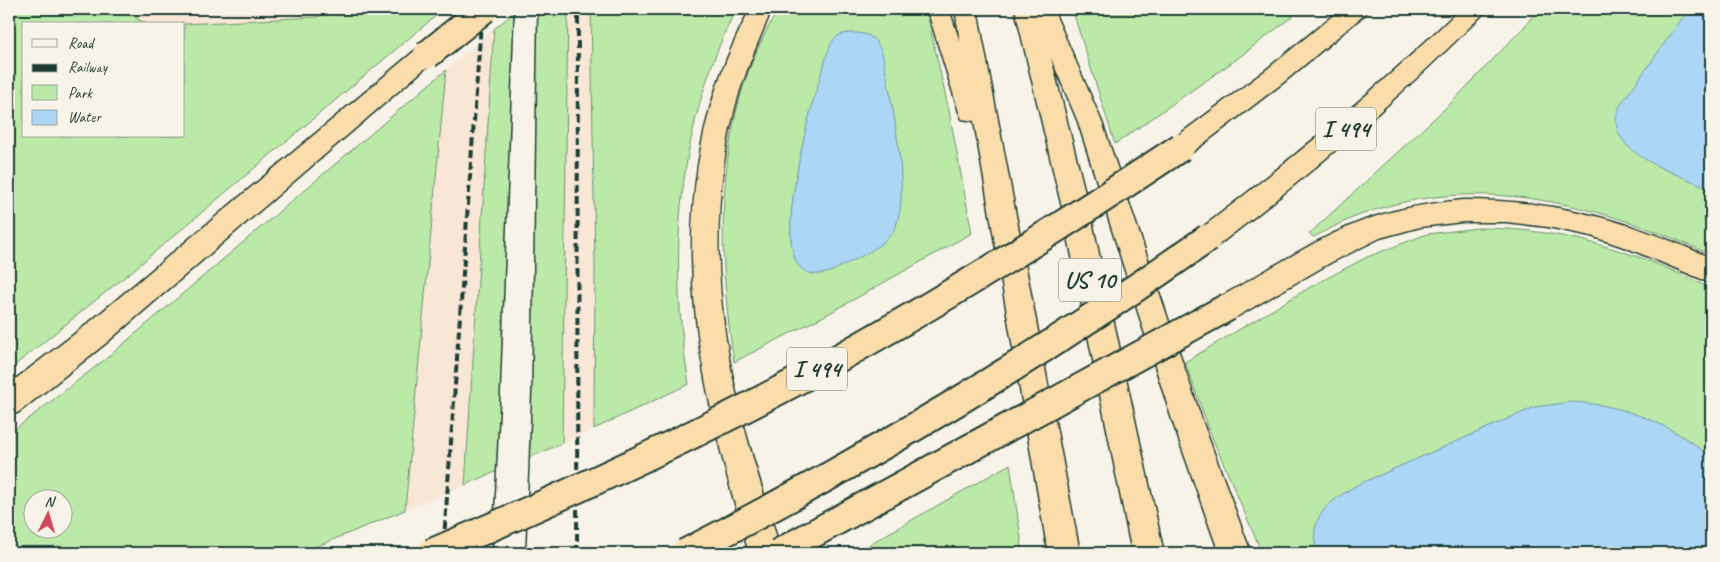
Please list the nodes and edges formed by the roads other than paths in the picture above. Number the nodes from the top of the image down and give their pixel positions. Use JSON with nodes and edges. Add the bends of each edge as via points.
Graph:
{"nodes":[{"id":1,"x":476,"y":9,"type":"edge"},
{"id":2,"x":484,"y":9,"type":"edge"},
{"id":3,"x":526,"y":9,"type":"edge"},
{"id":4,"x":761,"y":9,"type":"edge"},
{"id":5,"x":938,"y":9,"type":"edge"},
{"id":6,"x":966,"y":9,"type":"edge"},
{"id":7,"x":1026,"y":9,"type":"edge"},
{"id":8,"x":1042,"y":9,"type":"edge"},
{"id":9,"x":1356,"y":9,"type":"edge"},
{"id":10,"x":1474,"y":9,"type":"edge"},
{"id":11,"x":427,"y":55,"type":"junction"},
{"id":12,"x":1001,"y":209,"type":"junction"},
{"id":13,"x":1711,"y":271,"type":"edge"},
{"id":14,"x":9,"y":402,"type":"edge"},
{"id":15,"x":431,"y":553,"type":"edge"},
{"id":16,"x":509,"y":553,"type":"edge"},
{"id":17,"x":685,"y":553,"type":"edge"},
{"id":18,"x":765,"y":553,"type":"edge"},
{"id":19,"x":778,"y":553,"type":"edge"},
{"id":20,"x":1064,"y":553,"type":"edge"},
{"id":21,"x":1148,"y":553,"type":"edge"},
{"id":22,"x":1235,"y":553,"type":"edge"}],
"edges":[{"from":1,"to":11,"type":"highway","bridge":true},
{"from":2,"to":11,"type":"highway","bridge":true},
{"from":3,"to":16,"type":"lane","via":[[520,285]]},
{"from":4,"to":18,"type":"highway","via":[[732,73],[717,129],[708,185],[704,266],[710,327],[723,399],[738,464]]},
{"from":5,"to":12,"type":"highway"},
{"from":6,"to":12,"type":"highway"},
{"from":7,"to":21,"type":"highway","number":"US 10","via":[[1053,114]]},
{"from":8,"to":22,"type":"highway","via":[[1090,122],[1188,423]]},
{"from":9,"to":15,"type":"highway","number":"I 494","bridge":true,"via":[[1181,147],[990,271],[808,374],[603,476]]},
{"from":10,"to":17,"type":"highway","number":"I 494","bridge":true,"via":[[1340,134],[1208,238],[1047,348],[927,422]]},
{"from":11,"to":14,"type":"highway","via":[[95,335]]},
{"from":12,"to":20,"type":"highway"},
{"from":13,"to":19,"type":"highway","bridge":true,"via":[[1636,239],[1583,222],[1530,213],[1455,211],[1401,220],[1357,235]]}]}
